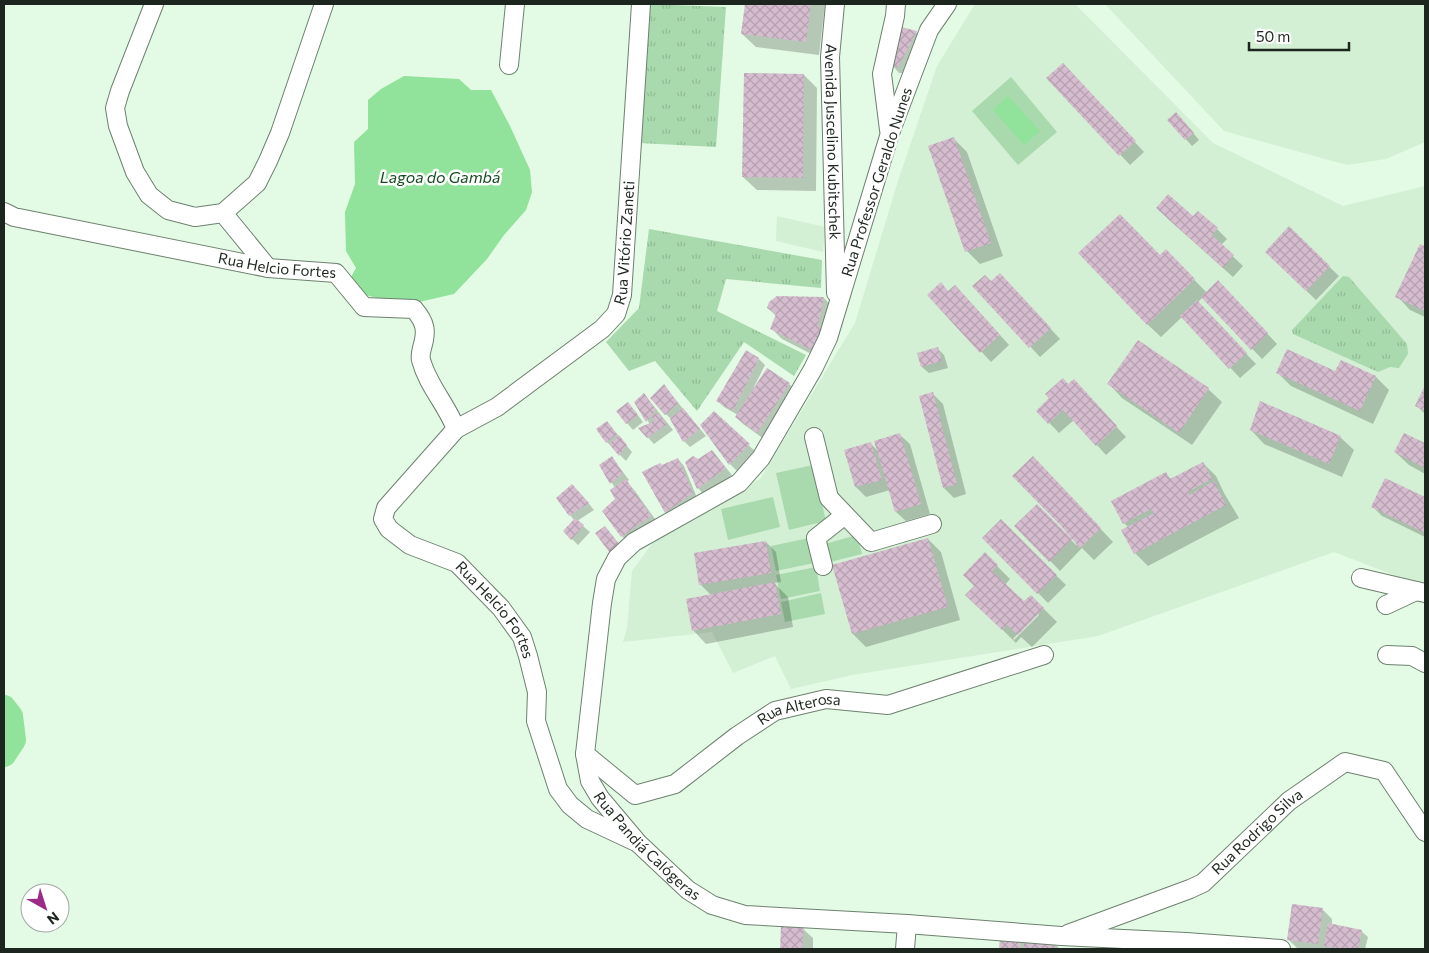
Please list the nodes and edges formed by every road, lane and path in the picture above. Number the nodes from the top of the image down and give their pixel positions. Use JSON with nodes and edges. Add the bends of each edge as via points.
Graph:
{"nodes":[{"id":1,"x":154,"y":4,"type":"edge"},
{"id":2,"x":324,"y":4,"type":"edge"},
{"id":3,"x":515,"y":4,"type":"edge"},
{"id":4,"x":641,"y":4,"type":"edge"},
{"id":5,"x":835,"y":4,"type":"edge"},
{"id":6,"x":896,"y":4,"type":"edge"},
{"id":7,"x":947,"y":4,"type":"edge"},
{"id":8,"x":508,"y":64,"type":"dead end"},
{"id":9,"x":890,"y":133,"type":"junction"},
{"id":10,"x":4,"y":212,"type":"edge"},
{"id":11,"x":224,"y":213,"type":"junction"},
{"id":12,"x":268,"y":268,"type":"junction"},
{"id":13,"x":837,"y":309,"type":"junction"},
{"id":14,"x":456,"y":429,"type":"junction"},
{"id":15,"x":814,"y":437,"type":"dead end"},
{"id":16,"x":845,"y":515,"type":"junction"},
{"id":17,"x":932,"y":524,"type":"dead end"},
{"id":18,"x":823,"y":566,"type":"dead end"},
{"id":19,"x":1361,"y":578,"type":"dead end"},
{"id":20,"x":1421,"y":592,"type":"edge"},
{"id":21,"x":1386,"y":605,"type":"dead end"},
{"id":22,"x":1044,"y":655,"type":"dead end"},
{"id":23,"x":1387,"y":655,"type":"dead end"},
{"id":24,"x":1425,"y":664,"type":"edge"},
{"id":25,"x":585,"y":754,"type":"junction"},
{"id":26,"x":1425,"y":832,"type":"edge"},
{"id":27,"x":638,"y":843,"type":"junction"},
{"id":28,"x":907,"y":924,"type":"junction"},
{"id":29,"x":1061,"y":936,"type":"junction"},
{"id":30,"x":905,"y":949,"type":"edge"},
{"id":31,"x":1281,"y":949,"type":"edge"}],
"edges":[{"from":1,"to":11,"type":"street","via":[[120,91],[115,108],[118,126],[135,172],[149,195],[168,210],[194,217]]},
{"from":2,"to":11,"type":"street","via":[[268,161],[257,182]]},
{"from":3,"to":8,"type":"street"},
{"from":4,"to":14,"type":"street","name":"Rua Vitório Zaneti","via":[[622,296],[616,314],[602,329],[504,401]]},
{"from":5,"to":13,"type":"street","name":"Avenida Juscelino Kubitschek","via":[[830,57]]},
{"from":6,"to":9,"type":"street","via":[[882,74]]},
{"from":7,"to":9,"type":"street","name":"Rua Professor Geraldo Nunes","via":[[930,30]]},
{"from":9,"to":13,"type":"street","name":"Rua Professor Geraldo Nunes"},
{"from":10,"to":12,"type":"street","name":"Rua Helcio Fortes","via":[[14,217]]},
{"from":11,"to":12,"type":"street"},
{"from":12,"to":14,"type":"street","name":"Rua Helcio Fortes","via":[[336,273],[364,307],[414,309],[422,318],[426,333],[420,357],[432,387],[451,415]]},
{"from":13,"to":25,"type":"street","name":"Rua Pandiá Calógeras","via":[[813,369],[761,458],[739,482],[634,542],[617,558],[606,579],[602,603]]},
{"from":14,"to":27,"type":"street","name":"Rua Helcio Fortes","via":[[386,508],[383,519],[389,530],[410,545],[457,563],[501,608],[522,637],[528,656],[537,692],[536,721],[558,789],[587,819]]},
{"from":15,"to":16,"type":"street","via":[[829,498]]},
{"from":16,"to":17,"type":"street","via":[[871,542]]},
{"from":16,"to":18,"type":"street","via":[[816,538]]},
{"from":19,"to":20,"type":"street"},
{"from":20,"to":21,"type":"street"},
{"from":22,"to":25,"type":"street","name":"Rua Alterosa","via":[[888,705],[826,699],[775,711],[675,784],[635,795]]},
{"from":23,"to":24,"type":"street","via":[[1412,656]]},
{"from":25,"to":27,"type":"street","name":"Rua Pandiá Calógeras","via":[[590,781],[600,798]]},
{"from":26,"to":29,"type":"street","name":"Rua Rodrigo Silva","via":[[1384,771],[1345,762],[1289,801],[1203,883]]},
{"from":27,"to":28,"type":"street","name":"Rua Pandiá Calógeras","via":[[688,890],[712,905],[745,915]]},
{"from":28,"to":29,"type":"street","name":"Rua Pandiá Calógeras"},
{"from":28,"to":30,"type":"street"},
{"from":29,"to":31,"type":"street","name":"Rua Pandiá Calógeras"}]}
